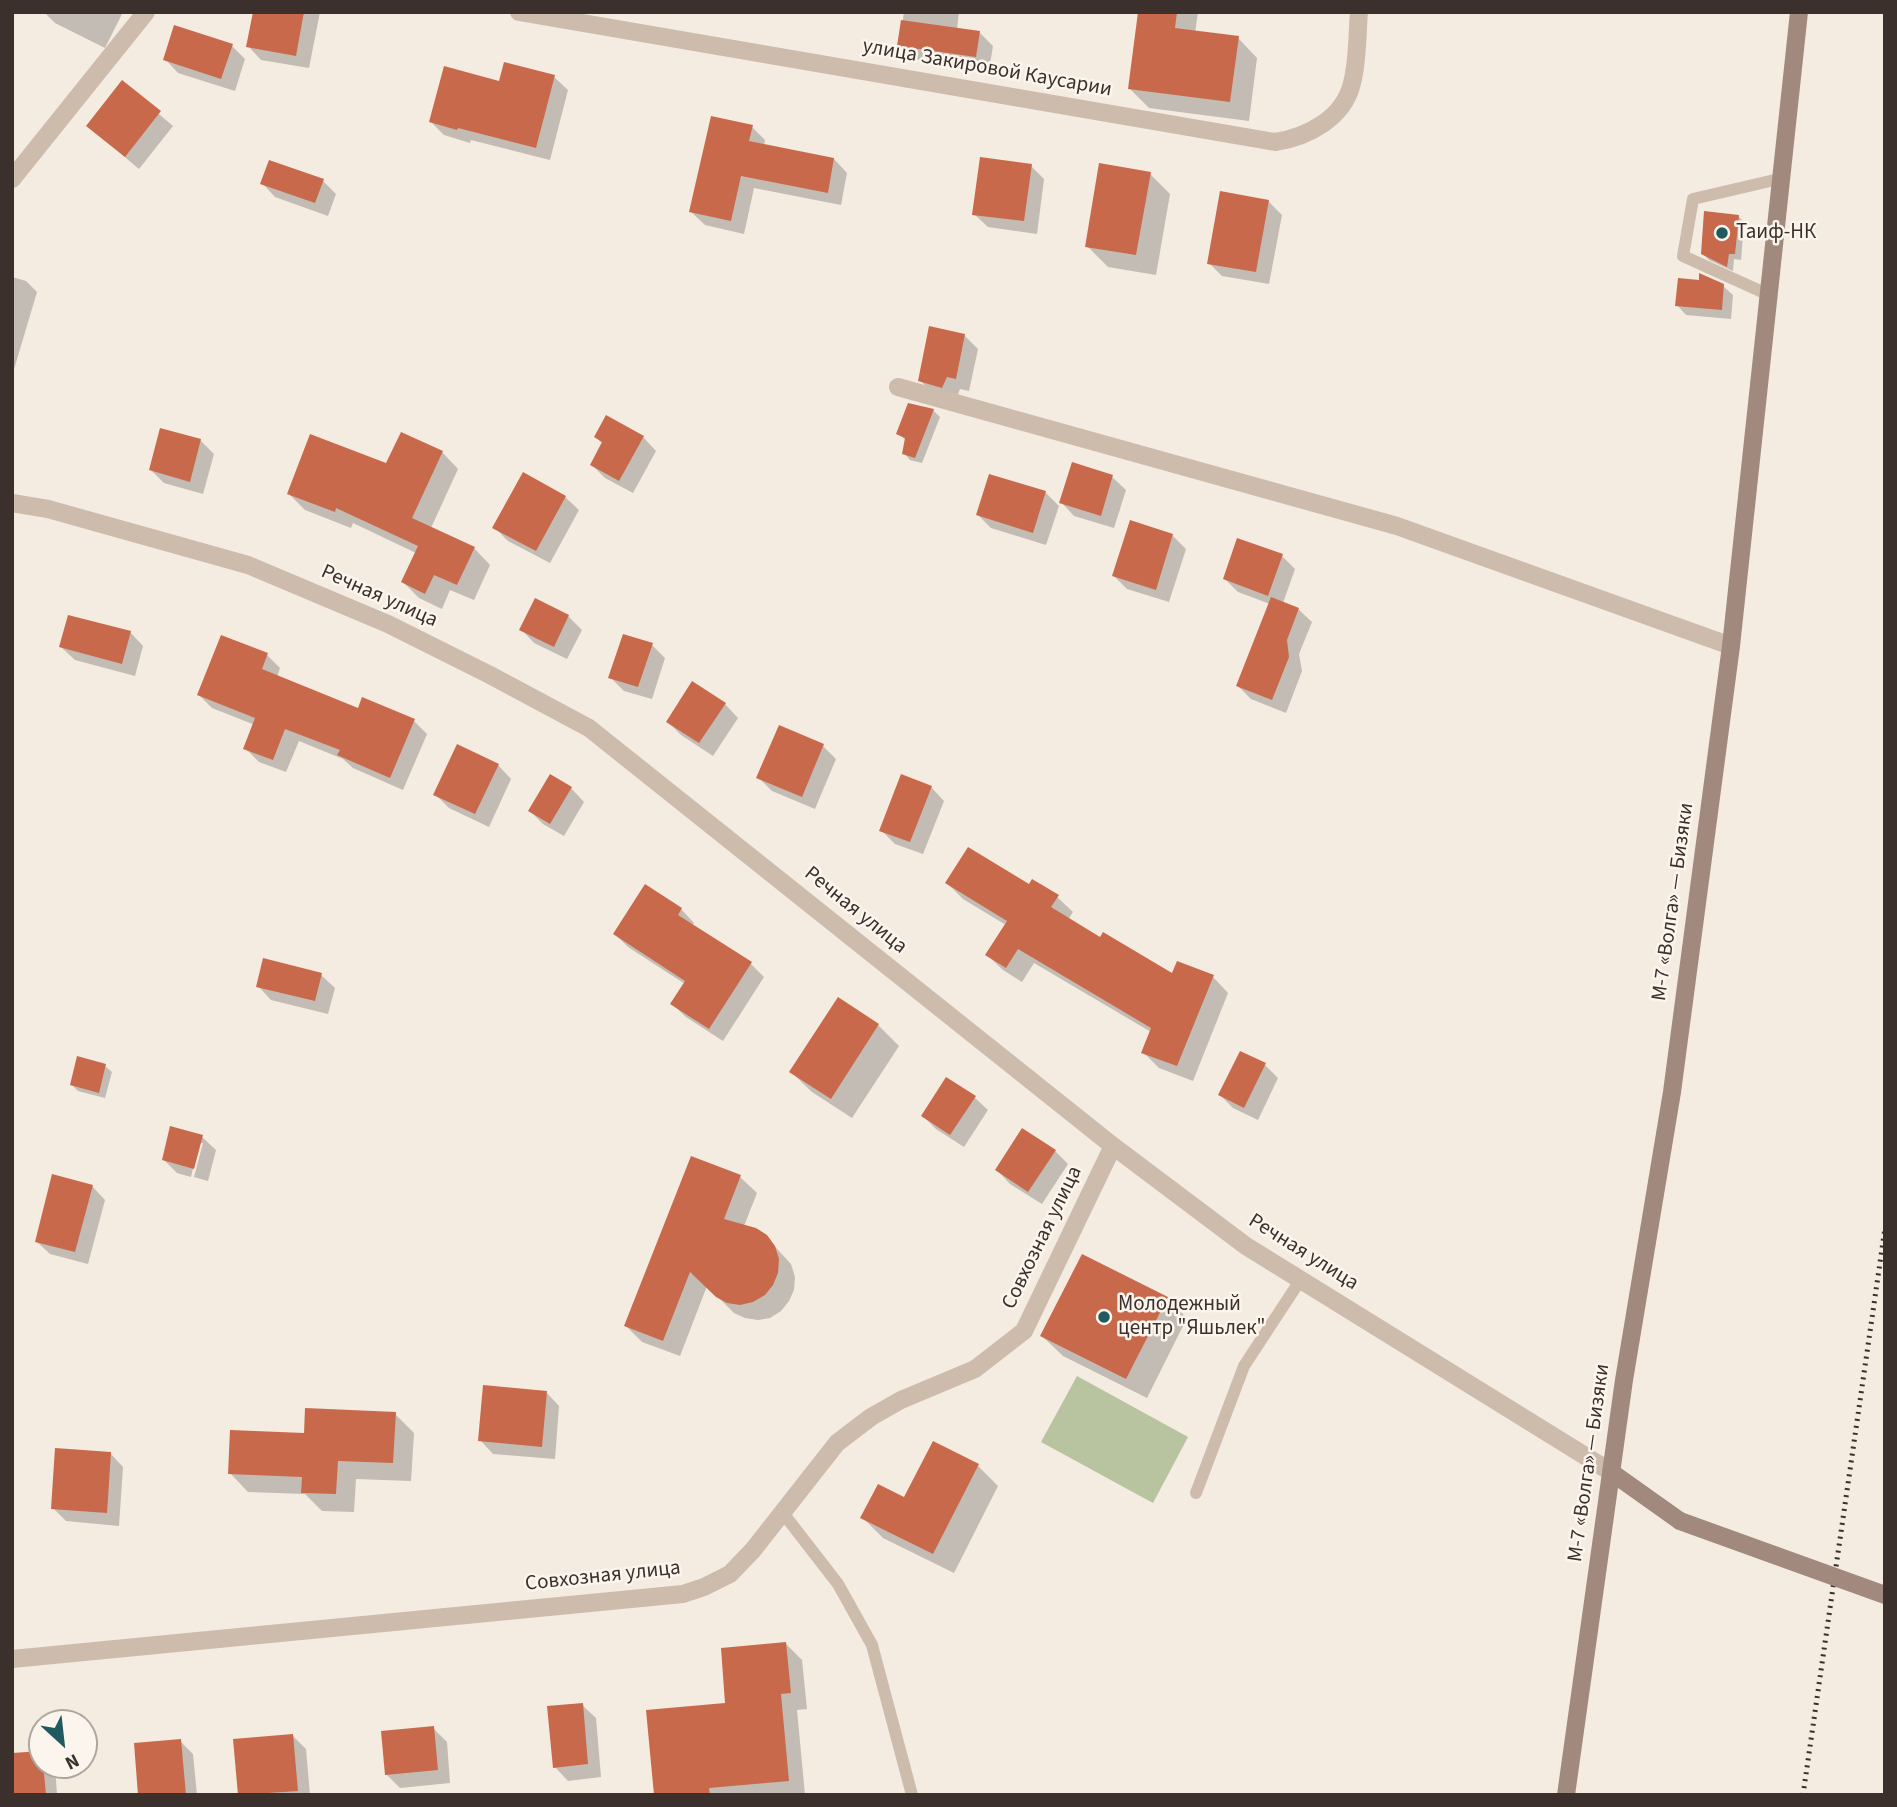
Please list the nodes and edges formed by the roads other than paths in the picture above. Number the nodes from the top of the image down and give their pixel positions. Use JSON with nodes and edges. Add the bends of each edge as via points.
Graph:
{"nodes":[{"id":1,"x":146,"y":12,"type":"edge"},
{"id":2,"x":519,"y":12,"type":"edge"},
{"id":3,"x":1359,"y":12,"type":"edge"},
{"id":4,"x":1800,"y":12,"type":"edge"},
{"id":5,"x":1783,"y":178,"type":"junction"},
{"id":6,"x":12,"y":179,"type":"edge"},
{"id":7,"x":1769,"y":295,"type":"junction"},
{"id":8,"x":898,"y":387,"type":"dead end"},
{"id":9,"x":12,"y":503,"type":"edge"},
{"id":10,"x":1731,"y":646,"type":"junction"},
{"id":11,"x":1113,"y":1146,"type":"junction"},
{"id":12,"x":1301,"y":1279,"type":"junction"},
{"id":13,"x":1611,"y":1472,"type":"junction"},
{"id":14,"x":1196,"y":1493,"type":"dead end"},
{"id":15,"x":783,"y":1513,"type":"junction"},
{"id":16,"x":1885,"y":1595,"type":"edge"},
{"id":17,"x":12,"y":1659,"type":"edge"},
{"id":18,"x":912,"y":1795,"type":"edge"},
{"id":19,"x":1566,"y":1795,"type":"edge"}],
"edges":[{"from":1,"to":6,"type":"street"},
{"from":2,"to":3,"type":"street","name":"улица Закировой Каусарии","via":[[1275,142],[1309,133],[1329,120],[1344,101],[1352,84]]},
{"from":4,"to":5,"type":"main road","name":"М-7 «Волга» — Бизяки"},
{"from":5,"to":7,"type":"main road","name":"М-7 «Волга» — Бизяки"},
{"from":5,"to":7,"type":"lane","via":[[1693,199],[1683,256]]},
{"from":7,"to":10,"type":"main road","name":"М-7 «Волга» — Бизяки"},
{"from":8,"to":10,"type":"street","via":[[1397,526]]},
{"from":9,"to":11,"type":"street","name":"Речная улица","via":[[248,565],[388,624],[589,728]]},
{"from":10,"to":13,"type":"main road","name":"М-7 «Волга» — Бизяки","via":[[1672,1092]]},
{"from":11,"to":12,"type":"street","name":"Речная улица","via":[[1246,1246]]},
{"from":11,"to":15,"type":"street","name":"Совхозная улица","via":[[1024,1331],[975,1369],[901,1400],[837,1443]]},
{"from":12,"to":13,"type":"street","name":"Речная улица"},
{"from":12,"to":14,"type":"lane","via":[[1244,1366]]},
{"from":13,"to":16,"type":"main road","bridge":true,"via":[[1680,1521]]},
{"from":13,"to":19,"type":"main road","name":"М-7 «Волга» — Бизяки"},
{"from":15,"to":17,"type":"street","name":"Совхозная улица","via":[[730,1574],[683,1594]]},
{"from":15,"to":18,"type":"lane","via":[[838,1584],[872,1645]]}]}
